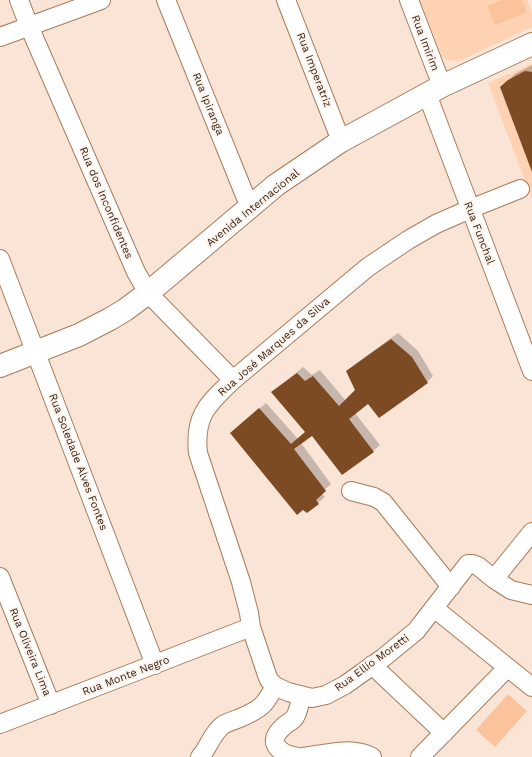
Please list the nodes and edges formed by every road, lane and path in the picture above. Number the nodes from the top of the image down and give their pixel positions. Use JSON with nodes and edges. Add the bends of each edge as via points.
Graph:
{"nodes":[{"id":1,"x":20,"y":0,"type":"edge"},
{"id":2,"x":101,"y":0,"type":"edge"},
{"id":3,"x":166,"y":0,"type":"edge"},
{"id":4,"x":286,"y":0,"type":"edge"},
{"id":5,"x":409,"y":0,"type":"edge"},
{"id":6,"x":30,"y":26,"type":"junction"},
{"id":7,"x":0,"y":37,"type":"edge"},
{"id":8,"x":532,"y":44,"type":"edge"},
{"id":9,"x":434,"y":90,"type":"junction"},
{"id":10,"x":341,"y":141,"type":"junction"},
{"id":11,"x":520,"y":189,"type":"dead end"},
{"id":12,"x":250,"y":208,"type":"junction"},
{"id":13,"x":470,"y":209,"type":"junction"},
{"id":14,"x":0,"y":259,"type":"edge"},
{"id":15,"x":148,"y":293,"type":"junction"},
{"id":16,"x":37,"y":352,"type":"junction"},
{"id":17,"x":0,"y":366,"type":"edge"},
{"id":18,"x":532,"y":371,"type":"edge"},
{"id":19,"x":233,"y":380,"type":"junction"},
{"id":20,"x":351,"y":491,"type":"dead end"},
{"id":21,"x":532,"y":532,"type":"edge"},
{"id":22,"x":0,"y":577,"type":"edge"},
{"id":23,"x":494,"y":579,"type":"junction"},
{"id":24,"x":451,"y":587,"type":"junction"},
{"id":25,"x":532,"y":595,"type":"edge"},
{"id":26,"x":434,"y":608,"type":"junction"},
{"id":27,"x":251,"y":627,"type":"junction"},
{"id":28,"x":155,"y":665,"type":"junction"},
{"id":29,"x":372,"y":665,"type":"junction"},
{"id":30,"x":507,"y":668,"type":"junction"},
{"id":31,"x":275,"y":686,"type":"junction"},
{"id":32,"x":532,"y":687,"type":"edge"},
{"id":33,"x":301,"y":696,"type":"junction"},
{"id":34,"x":51,"y":705,"type":"junction"},
{"id":35,"x":0,"y":724,"type":"edge"},
{"id":36,"x":444,"y":732,"type":"junction"},
{"id":37,"x":200,"y":757,"type":"edge"},
{"id":38,"x":298,"y":757,"type":"edge"},
{"id":39,"x":303,"y":757,"type":"edge"},
{"id":40,"x":372,"y":757,"type":"edge"},
{"id":41,"x":420,"y":757,"type":"edge"}],
"edges":[{"from":1,"to":6,"type":"street","name":"Rua dos Inconfidentes"},
{"from":2,"to":6,"type":"street"},
{"from":3,"to":12,"type":"street","name":"Rua Ipiranga"},
{"from":4,"to":10,"type":"street","name":"Rua Imperatriz"},
{"from":5,"to":9,"type":"street","name":"Rua Imirim"},
{"from":6,"to":7,"type":"street"},
{"from":6,"to":15,"type":"street","name":"Rua dos Inconfidentes","via":[[136,272]]},
{"from":8,"to":9,"type":"main road","name":"Avenida Internacional"},
{"from":9,"to":10,"type":"main road","name":"Avenida Internacional"},
{"from":9,"to":13,"type":"street","name":"Rua Funchal"},
{"from":10,"to":12,"type":"main road","name":"Avenida Internacional","via":[[276,185]]},
{"from":11,"to":13,"type":"street","name":"Rua José Marques da Silva"},
{"from":12,"to":15,"type":"main road","name":"Avenida Internacional"},
{"from":13,"to":18,"type":"street","name":"Rua Funchal"},
{"from":13,"to":19,"type":"street","name":"Rua José Marques da Silva","via":[[408,240],[368,268]]},
{"from":14,"to":16,"type":"street","name":"Rua Soledade Alves Fontes"},
{"from":15,"to":16,"type":"main road","name":"Avenida Internacional","via":[[110,320]]},
{"from":15,"to":19,"type":"street","name":"Rua dos Inconfidentes"},
{"from":16,"to":17,"type":"main road","name":"Avenida Internacional"},
{"from":16,"to":28,"type":"street","name":"Rua Soledade Alves Fontes"},
{"from":19,"to":27,"type":"street","name":"Rua José Marques da Silva","via":[[207,406],[198,429],[197,442],[198,453],[241,582]]},
{"from":20,"to":24,"type":"street","via":[[383,502]]},
{"from":21,"to":23,"type":"street"},
{"from":22,"to":34,"type":"street","name":"Rua Oliveira Lima"},
{"from":23,"to":24,"type":"street","name":"Rua Ellio Moretti","via":[[478,566],[468,564]]},
{"from":23,"to":25,"type":"street","via":[[511,590]]},
{"from":24,"to":26,"type":"street","name":"Rua Ellio Moretti"},
{"from":26,"to":29,"type":"street","name":"Rua Ellio Moretti","via":[[416,631]]},
{"from":26,"to":30,"type":"street"},
{"from":27,"to":28,"type":"street","name":"Rua Monte Negro"},
{"from":27,"to":31,"type":"street","via":[[267,675]]},
{"from":28,"to":34,"type":"street","name":"Rua Monte Negro"},
{"from":29,"to":33,"type":"street","name":"Rua Ellio Moretti","via":[[326,695],[312,698]]},
{"from":29,"to":36,"type":"street"},
{"from":30,"to":32,"type":"street"},
{"from":30,"to":36,"type":"street"},
{"from":31,"to":33,"type":"street","name":"Rua Ellio Moretti"},
{"from":31,"to":37,"type":"street","via":[[262,707],[224,724]]},
{"from":33,"to":38,"type":"street","via":[[294,719],[283,726],[275,742],[278,750]]},
{"from":34,"to":35,"type":"street","name":"Rua Monte Negro"},
{"from":36,"to":41,"type":"street"},
{"from":39,"to":40,"type":"street","via":[[352,751]]}]}
